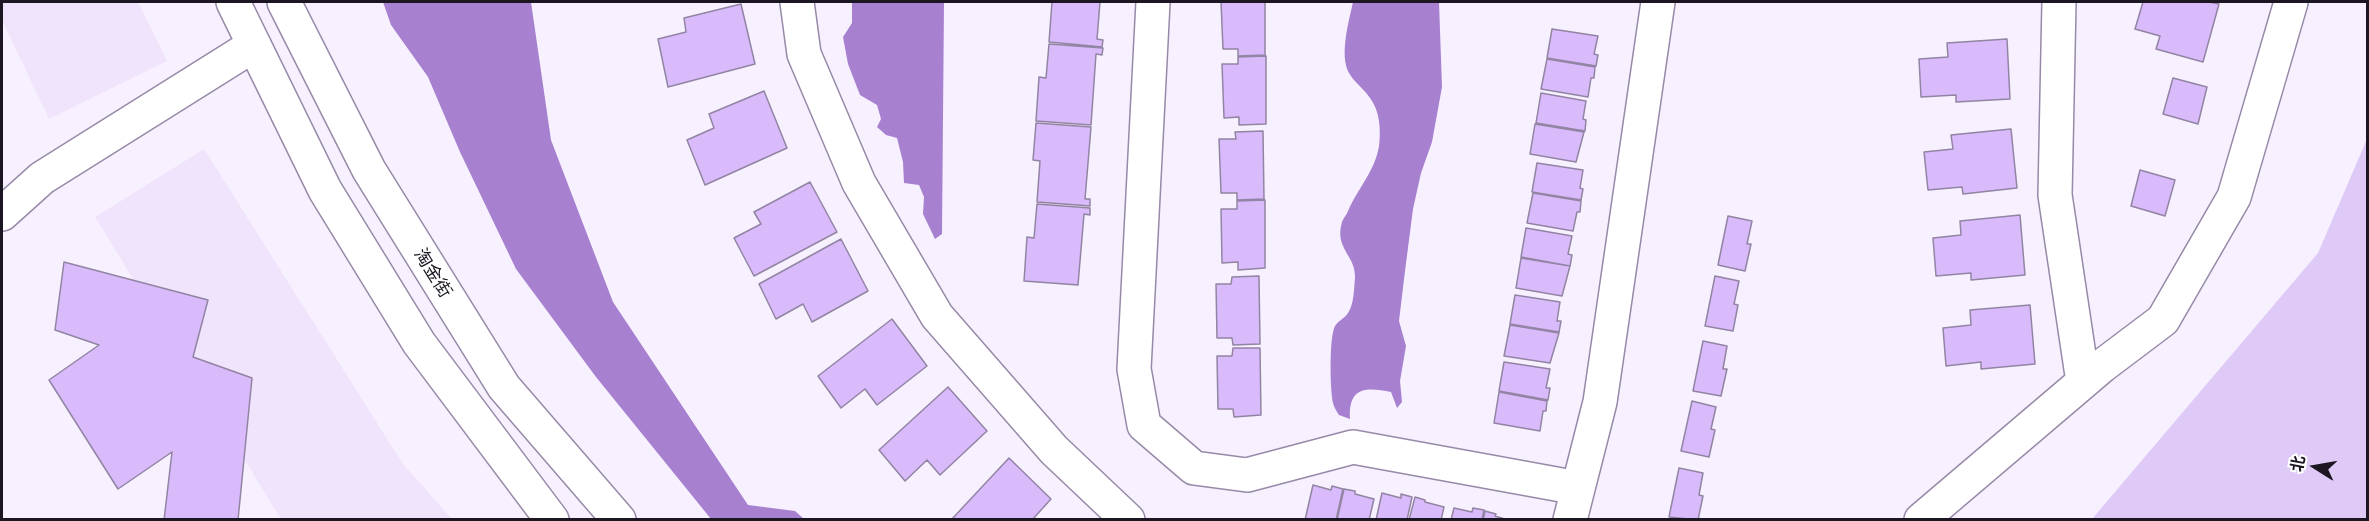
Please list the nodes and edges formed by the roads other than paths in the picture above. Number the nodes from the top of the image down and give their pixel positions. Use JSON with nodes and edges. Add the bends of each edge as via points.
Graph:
{"nodes":[{"id":1,"x":232,"y":2,"type":"edge"},
{"id":2,"x":284,"y":2,"type":"edge"},
{"id":3,"x":797,"y":2,"type":"edge"},
{"id":4,"x":1153,"y":2,"type":"edge"},
{"id":5,"x":1658,"y":2,"type":"edge"},
{"id":6,"x":2059,"y":2,"type":"edge"},
{"id":7,"x":2291,"y":2,"type":"edge"},
{"id":8,"x":254,"y":45,"type":"junction"},
{"id":9,"x":2,"y":214,"type":"edge"},
{"id":10,"x":2083,"y":382,"type":"junction"},
{"id":11,"x":1578,"y":488,"type":"junction"},
{"id":12,"x":552,"y":519,"type":"edge"},
{"id":13,"x":620,"y":519,"type":"edge"},
{"id":14,"x":1128,"y":519,"type":"edge"},
{"id":15,"x":1570,"y":519,"type":"edge"},
{"id":16,"x":1922,"y":519,"type":"edge"}],
"edges":[{"from":1,"to":8,"type":"street"},
{"from":2,"to":13,"type":"street","name":"淘金街","via":[[369,170],[504,387]]},
{"from":3,"to":14,"type":"street","via":[[804,54],[859,183],[937,316],[1054,450]]},
{"from":4,"to":11,"type":"street","via":[[1134,369],[1144,425],[1194,468],[1247,476],[1353,447]]},
{"from":5,"to":11,"type":"street","via":[[1600,402]]},
{"from":6,"to":10,"type":"street","via":[[2055,195]]},
{"from":7,"to":10,"type":"street","via":[[2234,197],[2163,320]]},
{"from":8,"to":9,"type":"street","via":[[42,178]]},
{"from":8,"to":12,"type":"street","via":[[325,190],[419,343]]},
{"from":10,"to":16,"type":"street"},
{"from":11,"to":15,"type":"street"}]}
